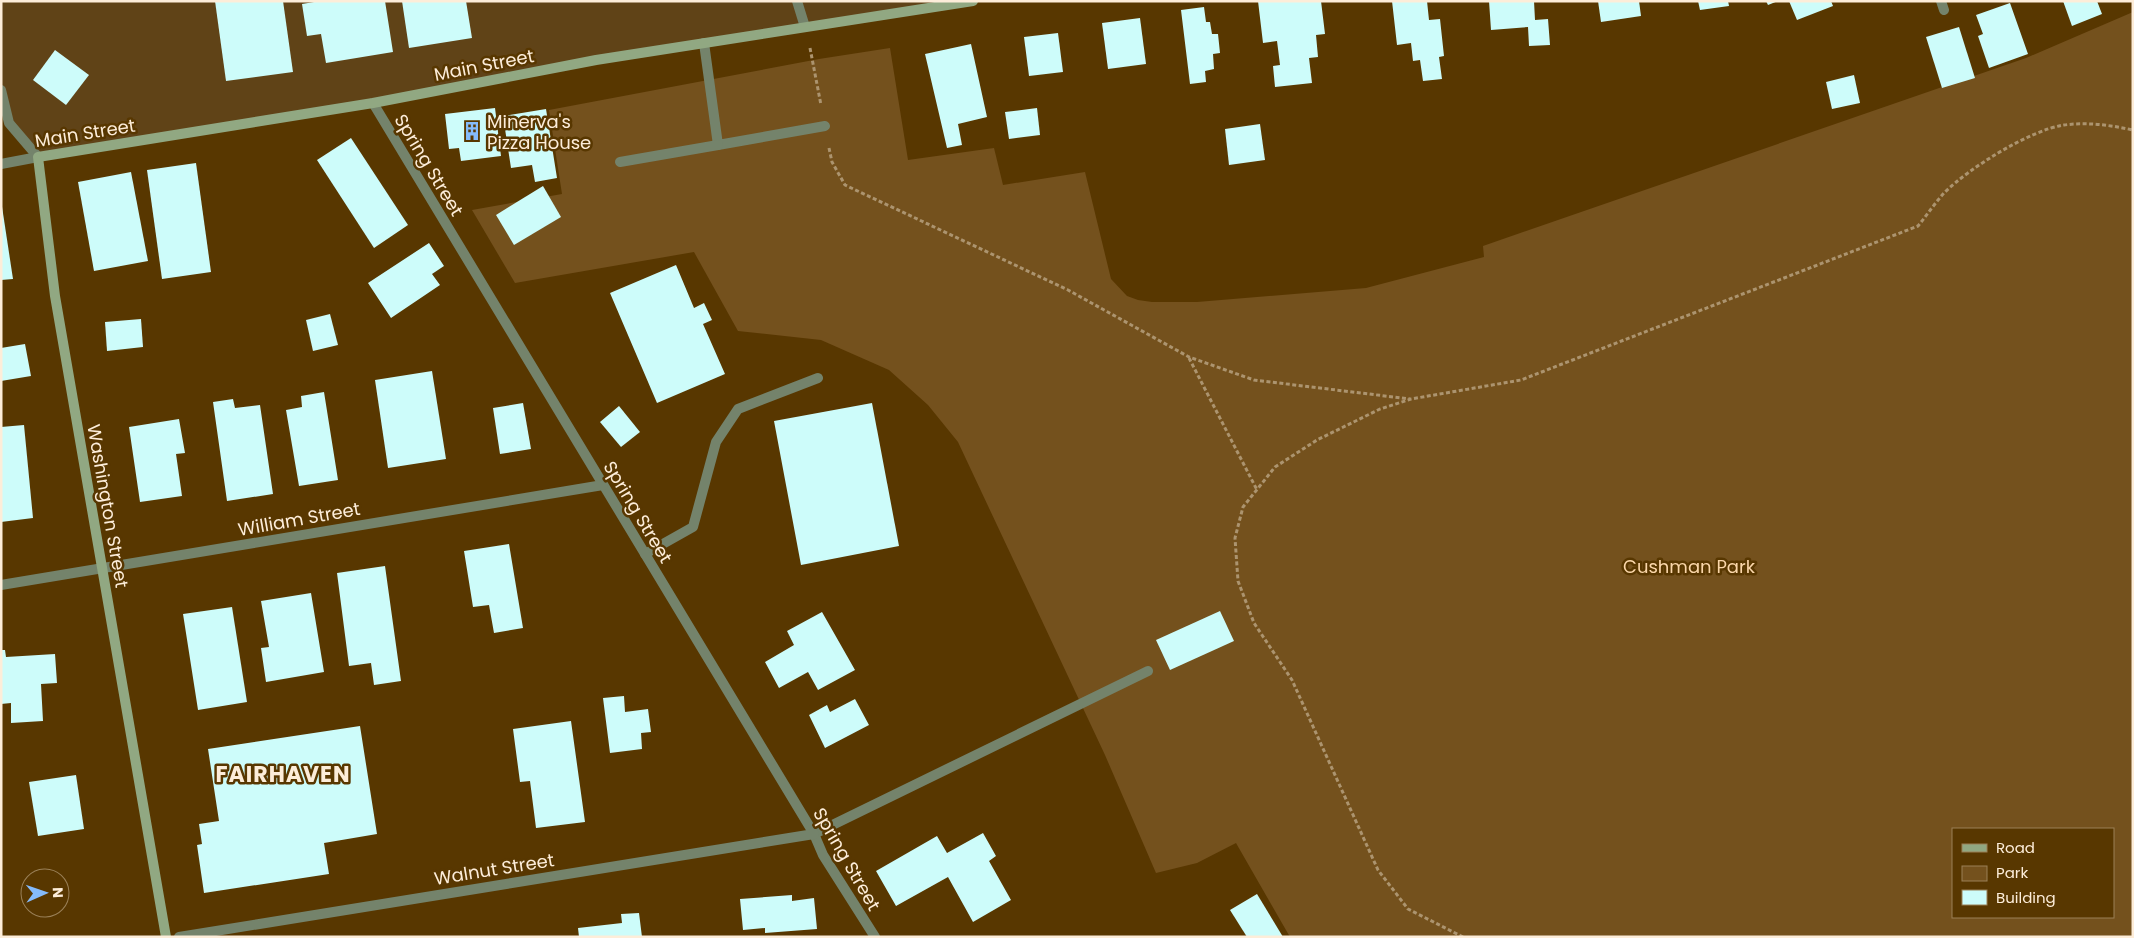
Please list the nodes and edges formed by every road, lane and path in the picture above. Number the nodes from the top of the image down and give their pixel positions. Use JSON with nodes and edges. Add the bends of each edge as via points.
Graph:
{"nodes":[{"id":1,"x":797,"y":1,"type":"edge"},
{"id":2,"x":973,"y":1,"type":"edge"},
{"id":3,"x":956,"y":3,"type":"edge"},
{"id":4,"x":805,"y":27,"type":"junction"},
{"id":5,"x":704,"y":44,"type":"junction"},
{"id":6,"x":1,"y":90,"type":"edge"},
{"id":7,"x":373,"y":104,"type":"junction"},
{"id":8,"x":825,"y":126,"type":"junction"},
{"id":9,"x":2133,"y":130,"type":"edge"},
{"id":10,"x":718,"y":144,"type":"junction"},
{"id":11,"x":38,"y":157,"type":"junction"},
{"id":12,"x":620,"y":162,"type":"dead end"},
{"id":13,"x":1,"y":164,"type":"edge"},
{"id":14,"x":1189,"y":358,"type":"junction"},
{"id":15,"x":818,"y":378,"type":"dead end"},
{"id":16,"x":1411,"y":399,"type":"junction"},
{"id":17,"x":603,"y":485,"type":"junction"},
{"id":18,"x":1257,"y":490,"type":"junction"},
{"id":19,"x":645,"y":554,"type":"junction"},
{"id":20,"x":103,"y":569,"type":"junction"},
{"id":21,"x":1,"y":585,"type":"edge"},
{"id":22,"x":1148,"y":671,"type":"dead end"},
{"id":23,"x":814,"y":834,"type":"junction"},
{"id":24,"x":166,"y":937,"type":"edge"},
{"id":25,"x":179,"y":937,"type":"edge"},
{"id":26,"x":874,"y":937,"type":"edge"},
{"id":27,"x":1463,"y":937,"type":"edge"}],
"edges":[{"from":1,"to":4,"type":"street"},
{"from":2,"to":3,"type":"main road","name":"Main Street"},
{"from":3,"to":4,"type":"main road","name":"Main Street"},
{"from":4,"to":5,"type":"main road","name":"Main Street"},
{"from":4,"to":8,"type":"path"},
{"from":5,"to":7,"type":"main road","name":"Main Street","via":[[596,60]]},
{"from":5,"to":10,"type":"street"},
{"from":6,"to":11,"type":"street","via":[[9,123]]},
{"from":7,"to":11,"type":"main road","name":"Main Street"},
{"from":7,"to":17,"type":"street","name":"Spring Street"},
{"from":8,"to":10,"type":"street"},
{"from":8,"to":14,"type":"path","via":[[832,162],[845,185],[1068,290]]},
{"from":9,"to":16,"type":"path","via":[[2103,124],[2063,126],[2027,137],[1983,163],[1945,192],[1918,226],[1521,380]]},
{"from":10,"to":12,"type":"street"},
{"from":11,"to":13,"type":"street","name":"Main Street"},
{"from":11,"to":20,"type":"main road","name":"Washington Street","via":[[56,296]]},
{"from":14,"to":16,"type":"path","via":[[1254,380]]},
{"from":14,"to":18,"type":"path"},
{"from":15,"to":19,"type":"street","via":[[738,409],[716,442],[693,527]]},
{"from":16,"to":18,"type":"path","via":[[1380,409],[1317,440],[1276,468]]},
{"from":17,"to":19,"type":"street","name":"Spring Street"},
{"from":17,"to":20,"type":"street","name":"William Street"},
{"from":18,"to":27,"type":"path","via":[[1243,507],[1235,538],[1238,581],[1254,622],[1292,680],[1378,870],[1408,909]]},
{"from":19,"to":23,"type":"street","name":"Spring Street"},
{"from":20,"to":21,"type":"street","name":"William Street"},
{"from":20,"to":24,"type":"main road","name":"Washington Street"},
{"from":22,"to":23,"type":"street","name":"Walnut Street"},
{"from":23,"to":25,"type":"street","name":"Walnut Street"},
{"from":23,"to":26,"type":"street","name":"Spring Street","via":[[823,855]]}]}
